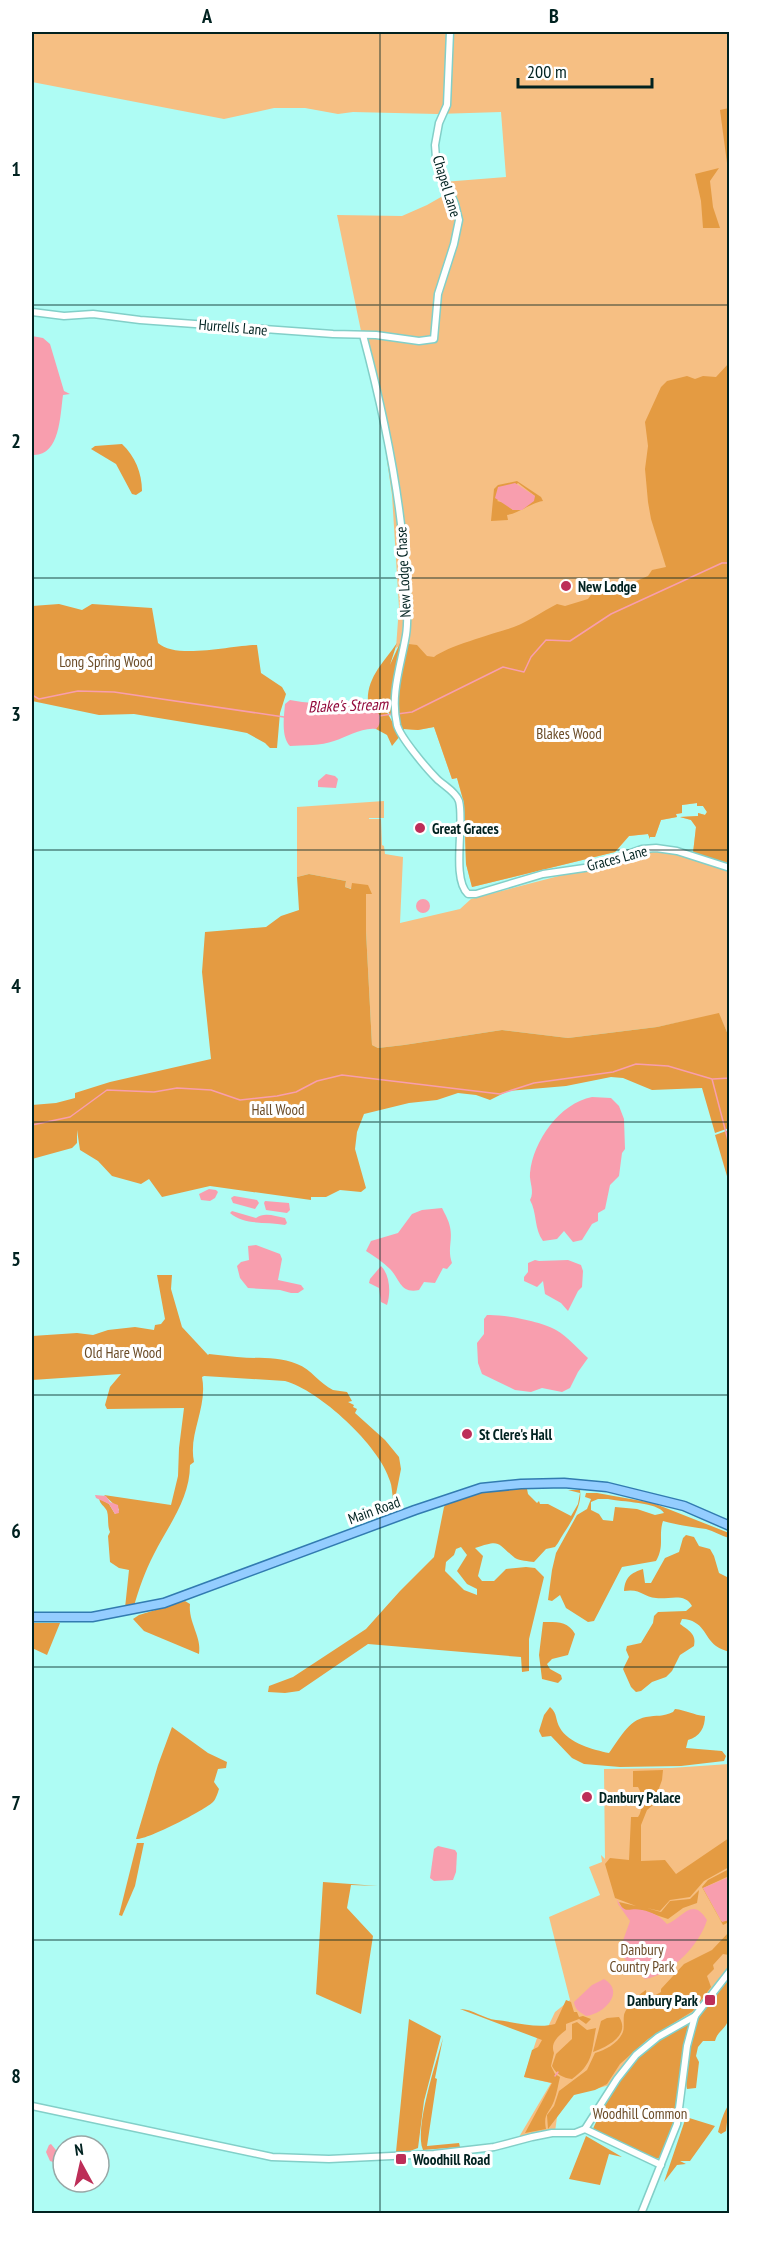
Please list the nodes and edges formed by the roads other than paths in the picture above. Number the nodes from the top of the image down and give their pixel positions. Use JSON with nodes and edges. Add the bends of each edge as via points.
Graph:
{"nodes":[{"id":1,"x":450,"y":32,"type":"edge"},
{"id":2,"x":32,"y":312,"type":"edge"},
{"id":3,"x":363,"y":335,"type":"junction"},
{"id":4,"x":434,"y":339,"type":"joint"},
{"id":5,"x":729,"y":868,"type":"edge"},
{"id":6,"x":468,"y":894,"type":"joint"},
{"id":7,"x":729,"y":1526,"type":"edge"},
{"id":8,"x":32,"y":1617,"type":"edge"},
{"id":9,"x":729,"y":1971,"type":"edge"},
{"id":10,"x":695,"y":2016,"type":"junction"},
{"id":11,"x":32,"y":2106,"type":"edge"},
{"id":12,"x":585,"y":2129,"type":"junction"},
{"id":13,"x":661,"y":2165,"type":"junction"},
{"id":14,"x":641,"y":2214,"type":"edge"}],
"edges":[{"from":1,"to":4,"type":"street","name":"Chapel Lane","via":[[447,105],[435,145],[459,220],[438,294]]},
{"from":2,"to":3,"type":"street","name":"Hurrells Lane"},
{"from":3,"to":4,"type":"street","name":"Hurrells Lane"},
{"from":3,"to":6,"type":"street","name":"New Lodge Chase","via":[[394,465],[404,560],[406,635],[396,681],[397,724],[426,768],[458,799],[460,864],[464,891]]},
{"from":5,"to":6,"type":"street","name":"Graces Lane","via":[[691,854],[642,849],[591,867],[543,874]]},
{"from":7,"to":8,"type":"main road","name":"Main Road","via":[[684,1506],[607,1487],[564,1483],[481,1488],[164,1603],[92,1617]]},
{"from":9,"to":10,"type":"street"},
{"from":10,"to":12,"type":"street","via":[[636,2055]]},
{"from":10,"to":13,"type":"street","via":[[677,2124]]},
{"from":11,"to":12,"type":"street","via":[[272,2157],[329,2159],[435,2154]]},
{"from":12,"to":13,"type":"street"},
{"from":13,"to":14,"type":"street"}]}
